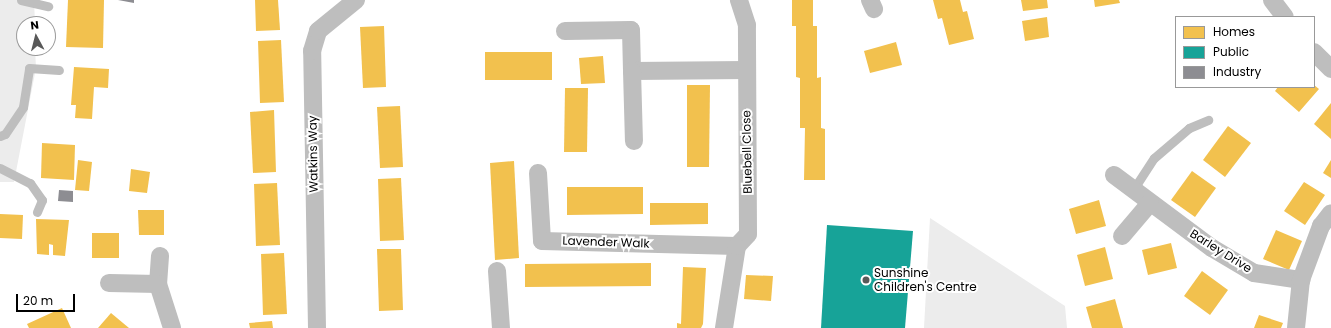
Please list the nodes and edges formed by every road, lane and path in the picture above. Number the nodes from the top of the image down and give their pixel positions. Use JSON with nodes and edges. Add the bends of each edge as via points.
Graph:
{"nodes":[{"id":1,"x":21,"y":0,"type":"edge"},
{"id":2,"x":356,"y":0,"type":"edge"},
{"id":3,"x":740,"y":0,"type":"edge"},
{"id":4,"x":1272,"y":0,"type":"edge"},
{"id":5,"x":48,"y":6,"type":"dead end"},
{"id":6,"x":1284,"y":16,"type":"edge"},
{"id":7,"x":565,"y":31,"type":"dead end"},
{"id":8,"x":1315,"y":53,"type":"edge"},
{"id":9,"x":1331,"y":69,"type":"edge"},
{"id":10,"x":59,"y":70,"type":"dead end"},
{"id":11,"x":746,"y":70,"type":"junction"},
{"id":12,"x":632,"y":71,"type":"junction"},
{"id":13,"x":1208,"y":120,"type":"dead end"},
{"id":14,"x":0,"y":136,"type":"edge"},
{"id":15,"x":634,"y":141,"type":"dead end"},
{"id":16,"x":0,"y":168,"type":"edge"},
{"id":17,"x":538,"y":173,"type":"dead end"},
{"id":18,"x":1114,"y":175,"type":"dead end"},
{"id":19,"x":1133,"y":190,"type":"junction"},
{"id":20,"x":1150,"y":202,"type":"junction"},
{"id":21,"x":37,"y":212,"type":"dead end"},
{"id":22,"x":1331,"y":213,"type":"edge"},
{"id":23,"x":1122,"y":236,"type":"dead end"},
{"id":24,"x":742,"y":240,"type":"junction"},
{"id":25,"x":160,"y":256,"type":"dead end"},
{"id":26,"x":497,"y":271,"type":"dead end"},
{"id":27,"x":1301,"y":280,"type":"junction"},
{"id":28,"x":109,"y":283,"type":"dead end"},
{"id":29,"x":158,"y":284,"type":"junction"},
{"id":30,"x":172,"y":328,"type":"edge"},
{"id":31,"x":317,"y":328,"type":"edge"},
{"id":32,"x":501,"y":328,"type":"edge"},
{"id":33,"x":724,"y":328,"type":"edge"},
{"id":34,"x":1296,"y":328,"type":"edge"}],
"edges":[{"from":1,"to":5,"type":"lane"},
{"from":2,"to":31,"type":"street","name":"Watkins Way","via":[[318,31],[312,51]]},
{"from":3,"to":11,"type":"street","name":"Bluebell Close","via":[[747,25]]},
{"from":4,"to":6,"type":"street"},
{"from":7,"to":12,"type":"street","via":[[631,30]]},
{"from":8,"to":9,"type":"street"},
{"from":10,"to":14,"type":"lane","via":[[29,68],[23,107],[5,134]]},
{"from":11,"to":12,"type":"street"},
{"from":11,"to":24,"type":"street","name":"Bluebell Close"},
{"from":12,"to":15,"type":"street"},
{"from":13,"to":19,"type":"lane","via":[[1189,128],[1154,158]]},
{"from":16,"to":21,"type":"lane","via":[[30,183],[42,200]]},
{"from":17,"to":24,"type":"street","name":"Lavender Walk","via":[[542,241]]},
{"from":18,"to":19,"type":"street","name":"Barley Drive"},
{"from":19,"to":20,"type":"street","name":"Barley Drive"},
{"from":20,"to":23,"type":"street"},
{"from":20,"to":27,"type":"street","name":"Barley Drive","via":[[1212,248],[1254,273]]},
{"from":22,"to":27,"type":"street","via":[[1321,226]]},
{"from":24,"to":33,"type":"street","name":"Bluebell Close"},
{"from":25,"to":29,"type":"street"},
{"from":26,"to":32,"type":"street"},
{"from":27,"to":34,"type":"street"},
{"from":28,"to":29,"type":"street"},
{"from":29,"to":30,"type":"street"}]}
